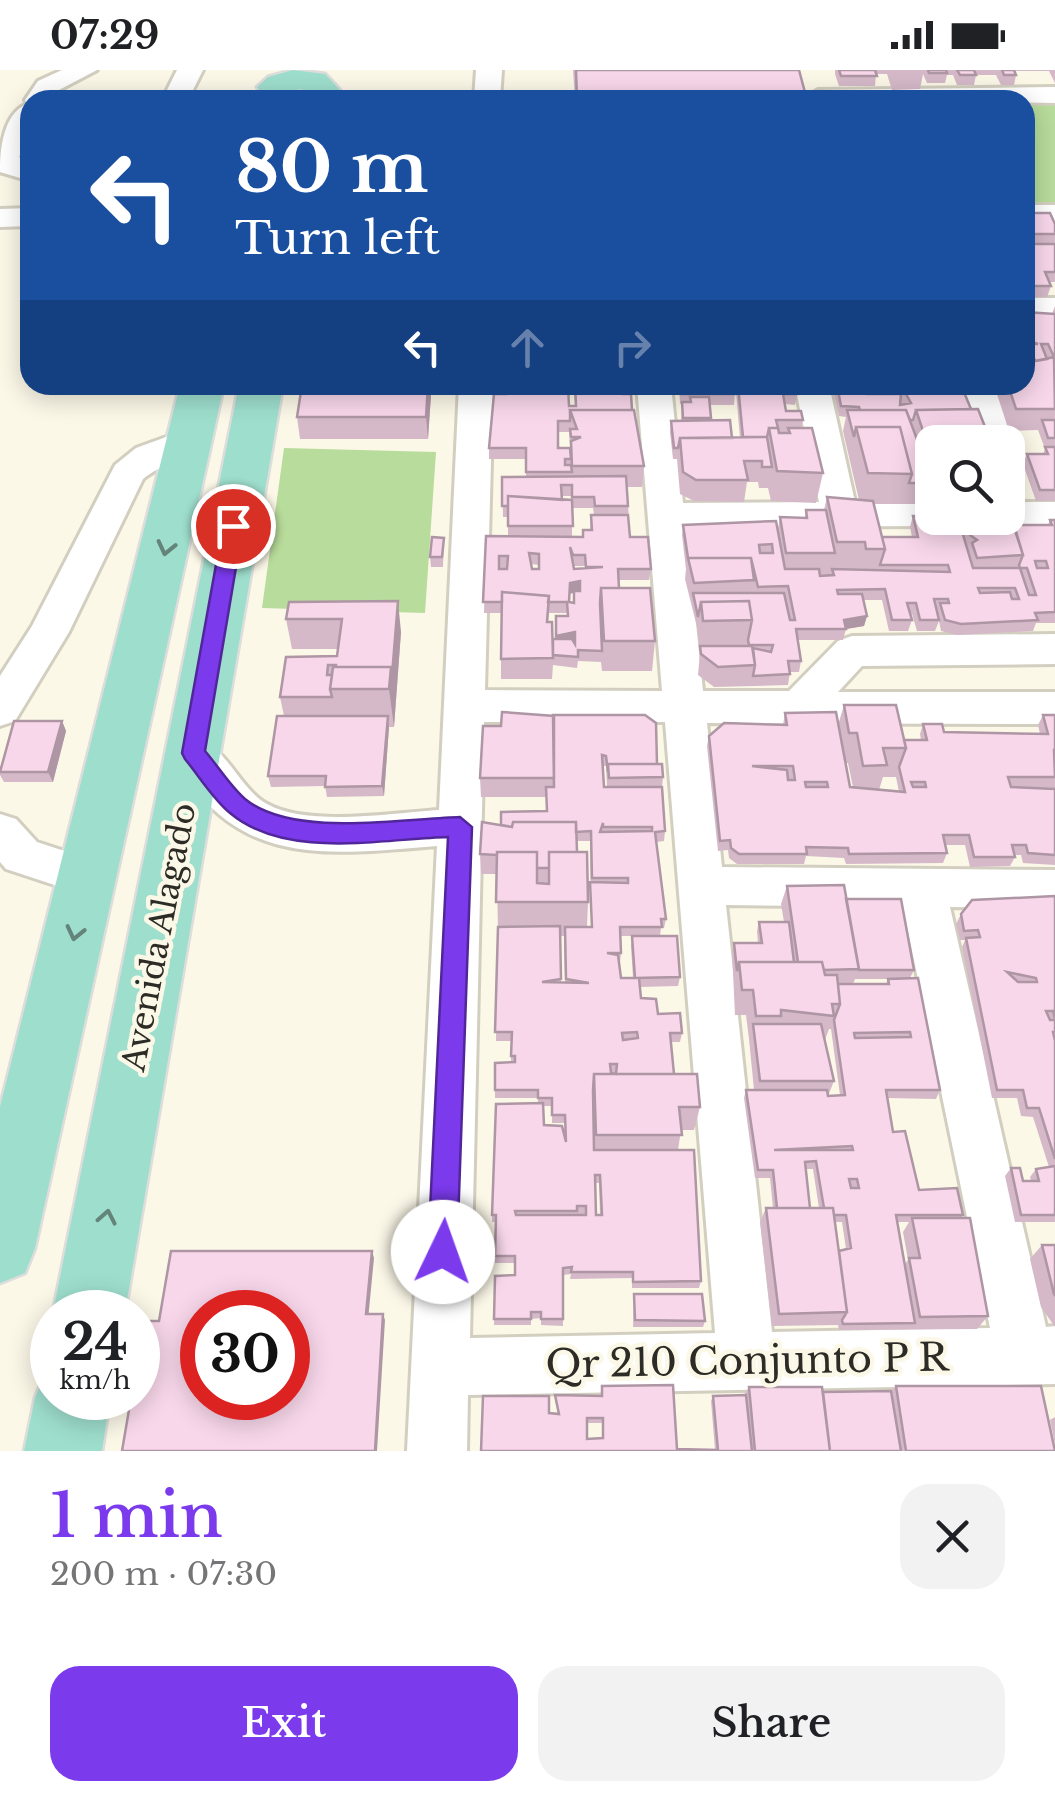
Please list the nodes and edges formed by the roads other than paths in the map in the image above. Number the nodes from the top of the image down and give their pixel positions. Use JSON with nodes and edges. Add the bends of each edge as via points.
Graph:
{"nodes":[{"id":1,"x":84,"y":70,"type":"edge"},
{"id":2,"x":275,"y":86,"type":"edge"},
{"id":3,"x":324,"y":87,"type":"edge"},
{"id":4,"x":44,"y":90,"type":"edge"},
{"id":5,"x":1054,"y":95,"type":"edge"},
{"id":6,"x":1035,"y":108,"type":"edge"},
{"id":7,"x":20,"y":130,"type":"edge"},
{"id":8,"x":20,"y":172,"type":"edge"},
{"id":9,"x":476,"y":395,"type":"edge"},
{"id":10,"x":655,"y":395,"type":"edge"},
{"id":11,"x":814,"y":395,"type":"edge"},
{"id":12,"x":982,"y":395,"type":"edge"},
{"id":13,"x":255,"y":413,"type":"edge"},
{"id":14,"x":195,"y":420,"type":"edge"},
{"id":15,"x":992,"y":425,"type":"edge"},
{"id":16,"x":840,"y":514,"type":"junction"},
{"id":17,"x":915,"y":514,"type":"edge"},
{"id":18,"x":667,"y":516,"type":"junction"},
{"id":19,"x":1055,"y":649,"type":"edge"},
{"id":20,"x":465,"y":706,"type":"junction"},
{"id":21,"x":682,"y":708,"type":"junction"},
{"id":22,"x":1055,"y":708,"type":"edge"},
{"id":23,"x":0,"y":710,"type":"edge"},
{"id":24,"x":796,"y":710,"type":"junction"},
{"id":25,"x":193,"y":753,"type":"junction"},
{"id":26,"x":460,"y":827,"type":"junction"},
{"id":27,"x":0,"y":832,"type":"edge"},
{"id":28,"x":88,"y":876,"type":"junction"},
{"id":29,"x":701,"y":886,"type":"junction"},
{"id":30,"x":1055,"y":888,"type":"edge"},
{"id":31,"x":923,"y":890,"type":"junction"},
{"id":32,"x":0,"y":1248,"type":"edge"},
{"id":33,"x":93,"y":1290,"type":"edge"},
{"id":34,"x":1040,"y":1355,"type":"edge"},
{"id":35,"x":746,"y":1360,"type":"junction"},
{"id":36,"x":438,"y":1367,"type":"junction"},
{"id":37,"x":69,"y":1420,"type":"edge"},
{"id":38,"x":63,"y":1451,"type":"edge"},
{"id":39,"x":438,"y":1451,"type":"edge"}],
"edges":[{"from":1,"to":4,"type":"street"},
{"from":2,"to":3,"type":"main road","via":[[303,79]]},
{"from":5,"to":6,"type":"street","via":[[1048,107]]},
{"from":7,"to":8,"type":"street","via":[[5,157]]},
{"from":9,"to":20,"type":"street"},
{"from":10,"to":18,"type":"street"},
{"from":11,"to":16,"type":"street"},
{"from":12,"to":15,"type":"street"},
{"from":13,"to":14,"type":"main road","via":[[216,444]]},
{"from":13,"to":25,"type":"main road","name":"Avenida Alagado"},
{"from":14,"to":23,"type":"street","via":[[128,473],[49,632]]},
{"from":14,"to":28,"type":"main road","one_way":true},
{"from":16,"to":17,"type":"street"},
{"from":16,"to":18,"type":"street"},
{"from":18,"to":21,"type":"street"},
{"from":19,"to":24,"type":"street","via":[[852,651]]},
{"from":20,"to":21,"type":"street"},
{"from":20,"to":26,"type":"street"},
{"from":21,"to":24,"type":"street"},
{"from":21,"to":29,"type":"street"},
{"from":22,"to":24,"type":"street"},
{"from":25,"to":26,"type":"street","via":[[238,806],[275,827]]},
{"from":33,"to":25,"type":"main road","name":"Avenida Alagado","one_way":true},
{"from":26,"to":36,"type":"street"},
{"from":27,"to":28,"type":"street","via":[[22,856]]},
{"from":28,"to":32,"type":"main road","one_way":true},
{"from":29,"to":31,"type":"street"},
{"from":29,"to":35,"type":"street"},
{"from":30,"to":31,"type":"street"},
{"from":31,"to":34,"type":"street"},
{"from":34,"to":35,"type":"street","name":"Qr 210 Conjunto P R"},
{"from":35,"to":36,"type":"street","name":"Qr 210 Conjunto P R"},
{"from":36,"to":39,"type":"street"},
{"from":37,"to":38,"type":"main road"}]}
